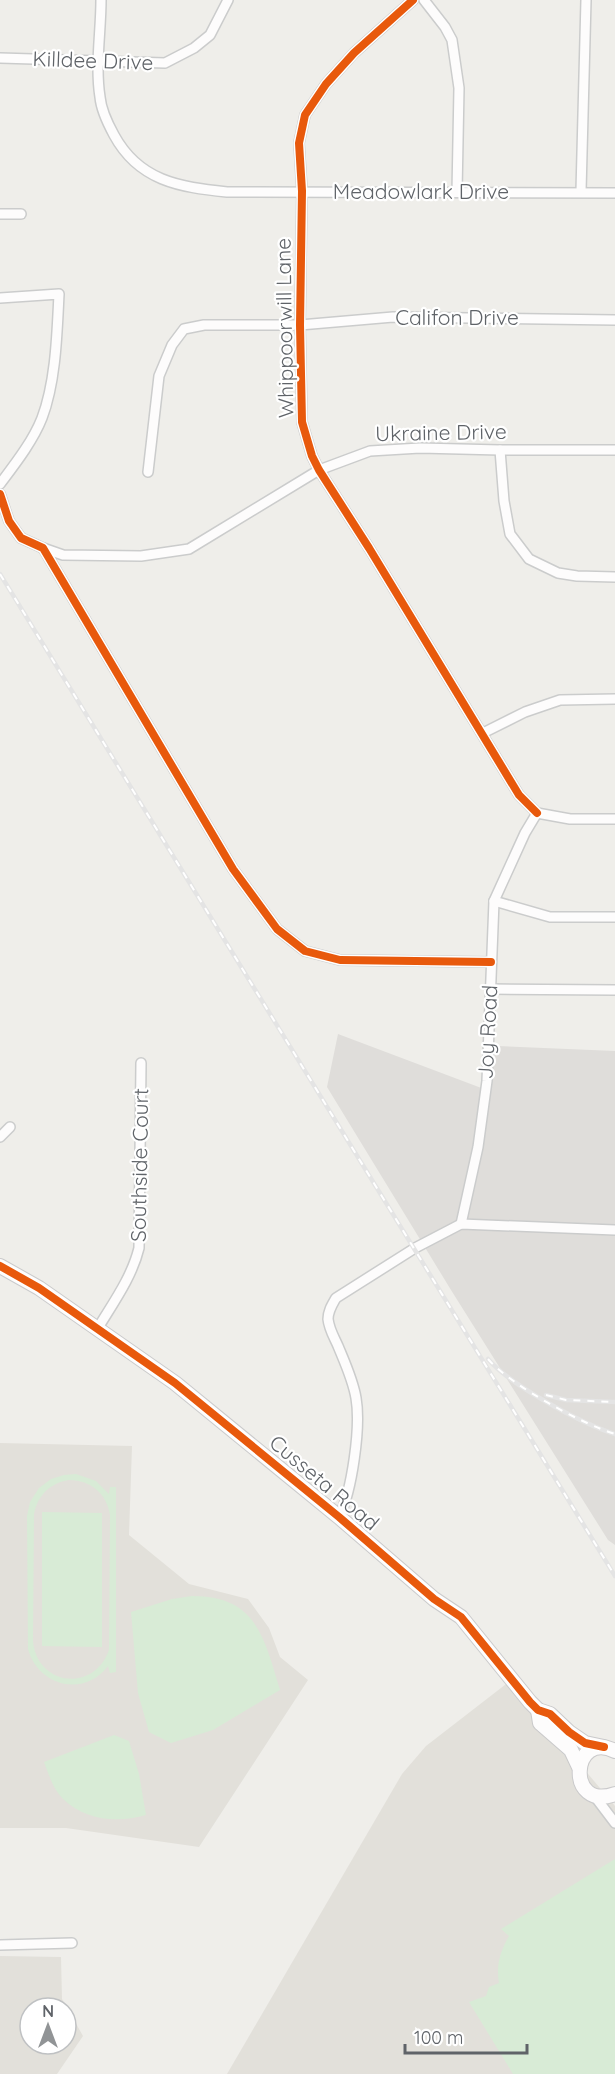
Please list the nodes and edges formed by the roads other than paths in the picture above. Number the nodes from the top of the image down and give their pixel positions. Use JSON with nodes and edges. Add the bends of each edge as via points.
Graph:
{"nodes":[{"id":1,"x":101,"y":0,"type":"edge"},
{"id":2,"x":228,"y":0,"type":"edge"},
{"id":3,"x":413,"y":0,"type":"edge"},
{"id":4,"x":424,"y":0,"type":"edge"},
{"id":5,"x":585,"y":0,"type":"edge"},
{"id":6,"x":0,"y":58,"type":"edge"},
{"id":7,"x":99,"y":62,"type":"junction"},
{"id":8,"x":302,"y":191,"type":"junction"},
{"id":9,"x":581,"y":191,"type":"junction"},
{"id":10,"x":458,"y":192,"type":"junction"},
{"id":11,"x":615,"y":193,"type":"edge"},
{"id":12,"x":0,"y":214,"type":"edge"},
{"id":13,"x":21,"y":214,"type":"dead end"},
{"id":14,"x":0,"y":298,"type":"edge"},
{"id":15,"x":615,"y":320,"type":"edge"},
{"id":16,"x":300,"y":325,"type":"junction"},
{"id":17,"x":501,"y":450,"type":"junction"},
{"id":18,"x":615,"y":450,"type":"edge"},
{"id":19,"x":319,"y":470,"type":"junction"},
{"id":20,"x":148,"y":472,"type":"dead end"},
{"id":21,"x":0,"y":484,"type":"edge"},
{"id":22,"x":0,"y":494,"type":"edge"},
{"id":23,"x":42,"y":548,"type":"junction"},
{"id":24,"x":615,"y":577,"type":"edge"},
{"id":25,"x":615,"y":699,"type":"edge"},
{"id":26,"x":483,"y":733,"type":"junction"},
{"id":27,"x":537,"y":813,"type":"junction"},
{"id":28,"x":615,"y":819,"type":"edge"},
{"id":29,"x":494,"y":901,"type":"junction"},
{"id":30,"x":615,"y":917,"type":"edge"},
{"id":31,"x":491,"y":962,"type":"junction"},
{"id":32,"x":491,"y":989,"type":"junction"},
{"id":33,"x":615,"y":990,"type":"edge"},
{"id":34,"x":141,"y":1063,"type":"dead end"},
{"id":35,"x":10,"y":1127,"type":"dead end"},
{"id":36,"x":0,"y":1137,"type":"edge"},
{"id":37,"x":460,"y":1224,"type":"junction"},
{"id":38,"x":615,"y":1230,"type":"edge"},
{"id":39,"x":0,"y":1266,"type":"edge"},
{"id":40,"x":98,"y":1328,"type":"junction"},
{"id":41,"x":339,"y":1517,"type":"junction"},
{"id":42,"x":538,"y":1710,"type":"junction"},
{"id":43,"x":609,"y":1749,"type":"edge"},
{"id":44,"x":579,"y":1767,"type":"junction"},
{"id":45,"x":593,"y":1794,"type":"junction"},
{"id":46,"x":615,"y":1794,"type":"edge"},
{"id":47,"x":615,"y":1822,"type":"edge"},
{"id":48,"x":72,"y":1943,"type":"dead end"},
{"id":49,"x":0,"y":1944,"type":"edge"}],
"edges":[{"from":1,"to":7,"type":"street","name":"Meadowlark Drive"},
{"from":2,"to":7,"type":"street","name":"Killdee Drive","via":[[210,35],[165,63]]},
{"from":3,"to":8,"type":"street","name":"Whippoorwill Lane","via":[[354,53],[314,99],[305,115],[299,143]]},
{"from":4,"to":10,"type":"street","via":[[452,40],[459,88]]},
{"from":5,"to":9,"type":"street"},
{"from":6,"to":7,"type":"street","name":"Killdee Drive"},
{"from":7,"to":8,"type":"street","name":"Meadowlark Drive","via":[[100,98],[109,126],[122,150],[140,168],[177,184],[227,192]]},
{"from":8,"to":10,"type":"street","name":"Meadowlark Drive"},
{"from":8,"to":16,"type":"street","name":"Whippoorwill Lane"},
{"from":9,"to":10,"type":"street","name":"Meadowlark Drive"},
{"from":9,"to":11,"type":"street","name":"Meadowlark Drive"},
{"from":12,"to":13,"type":"street"},
{"from":14,"to":21,"type":"street","via":[[59,294],[52,378],[42,418]]},
{"from":15,"to":16,"type":"street","name":"Califon Drive","via":[[393,317]]},
{"from":16,"to":19,"type":"street","name":"Whippoorwill Lane","via":[[302,422]]},
{"from":16,"to":20,"type":"street","name":"Califon Drive","via":[[204,325],[184,329],[172,345],[159,376]]},
{"from":17,"to":18,"type":"street","name":"Ukraine Drive"},
{"from":17,"to":19,"type":"street","name":"Ukraine Drive","via":[[370,451]]},
{"from":17,"to":24,"type":"street","via":[[510,534],[529,559],[558,573]]},
{"from":19,"to":23,"type":"street","name":"Ukraine Drive","via":[[189,549],[141,556],[63,555]]},
{"from":19,"to":26,"type":"street","name":"Whippoorwill Lane"},
{"from":22,"to":23,"type":"street","via":[[9,521],[21,538]]},
{"from":23,"to":31,"type":"street","via":[[233,869],[277,929],[305,951],[340,960]]},
{"from":25,"to":26,"type":"street","via":[[560,700]]},
{"from":26,"to":27,"type":"street","name":"Whippoorwill Lane","via":[[519,795]]},
{"from":27,"to":28,"type":"street","via":[[570,819]]},
{"from":27,"to":29,"type":"street","name":"Joy Road"},
{"from":29,"to":30,"type":"street","via":[[550,917]]},
{"from":29,"to":31,"type":"street","name":"Joy Road"},
{"from":31,"to":32,"type":"street","name":"Joy Road"},
{"from":32,"to":33,"type":"street"},
{"from":32,"to":37,"type":"street","name":"Joy Road","via":[[487,1081],[478,1147]]},
{"from":34,"to":40,"type":"street","name":"Southside Court","via":[[139,1248],[129,1276]]},
{"from":35,"to":36,"type":"street"},
{"from":37,"to":38,"type":"street"},
{"from":37,"to":41,"type":"street","via":[[354,1285],[331,1306],[330,1329],[351,1376],[357,1414],[351,1479]]},
{"from":39,"to":40,"type":"street","name":"Cusseta Road"},
{"from":40,"to":41,"type":"street","name":"Cusseta Road","via":[[175,1383]]},
{"from":41,"to":42,"type":"street","name":"Cusseta Road","via":[[434,1599],[461,1617]]},
{"from":42,"to":43,"type":"street","name":"Cusseta Road","via":[[550,1714],[585,1743]]},
{"from":42,"to":44,"type":"street","name":"Cusseta Road","via":[[540,1723],[571,1750]]},
{"from":43,"to":44,"type":"street","name":"Cusseta Road","via":[[588,1753]]},
{"from":44,"to":45,"type":"street","name":"Cusseta Road","via":[[581,1783]]},
{"from":45,"to":46,"type":"street"},
{"from":45,"to":47,"type":"street","name":"Cusseta Road"},
{"from":48,"to":49,"type":"street"}]}
